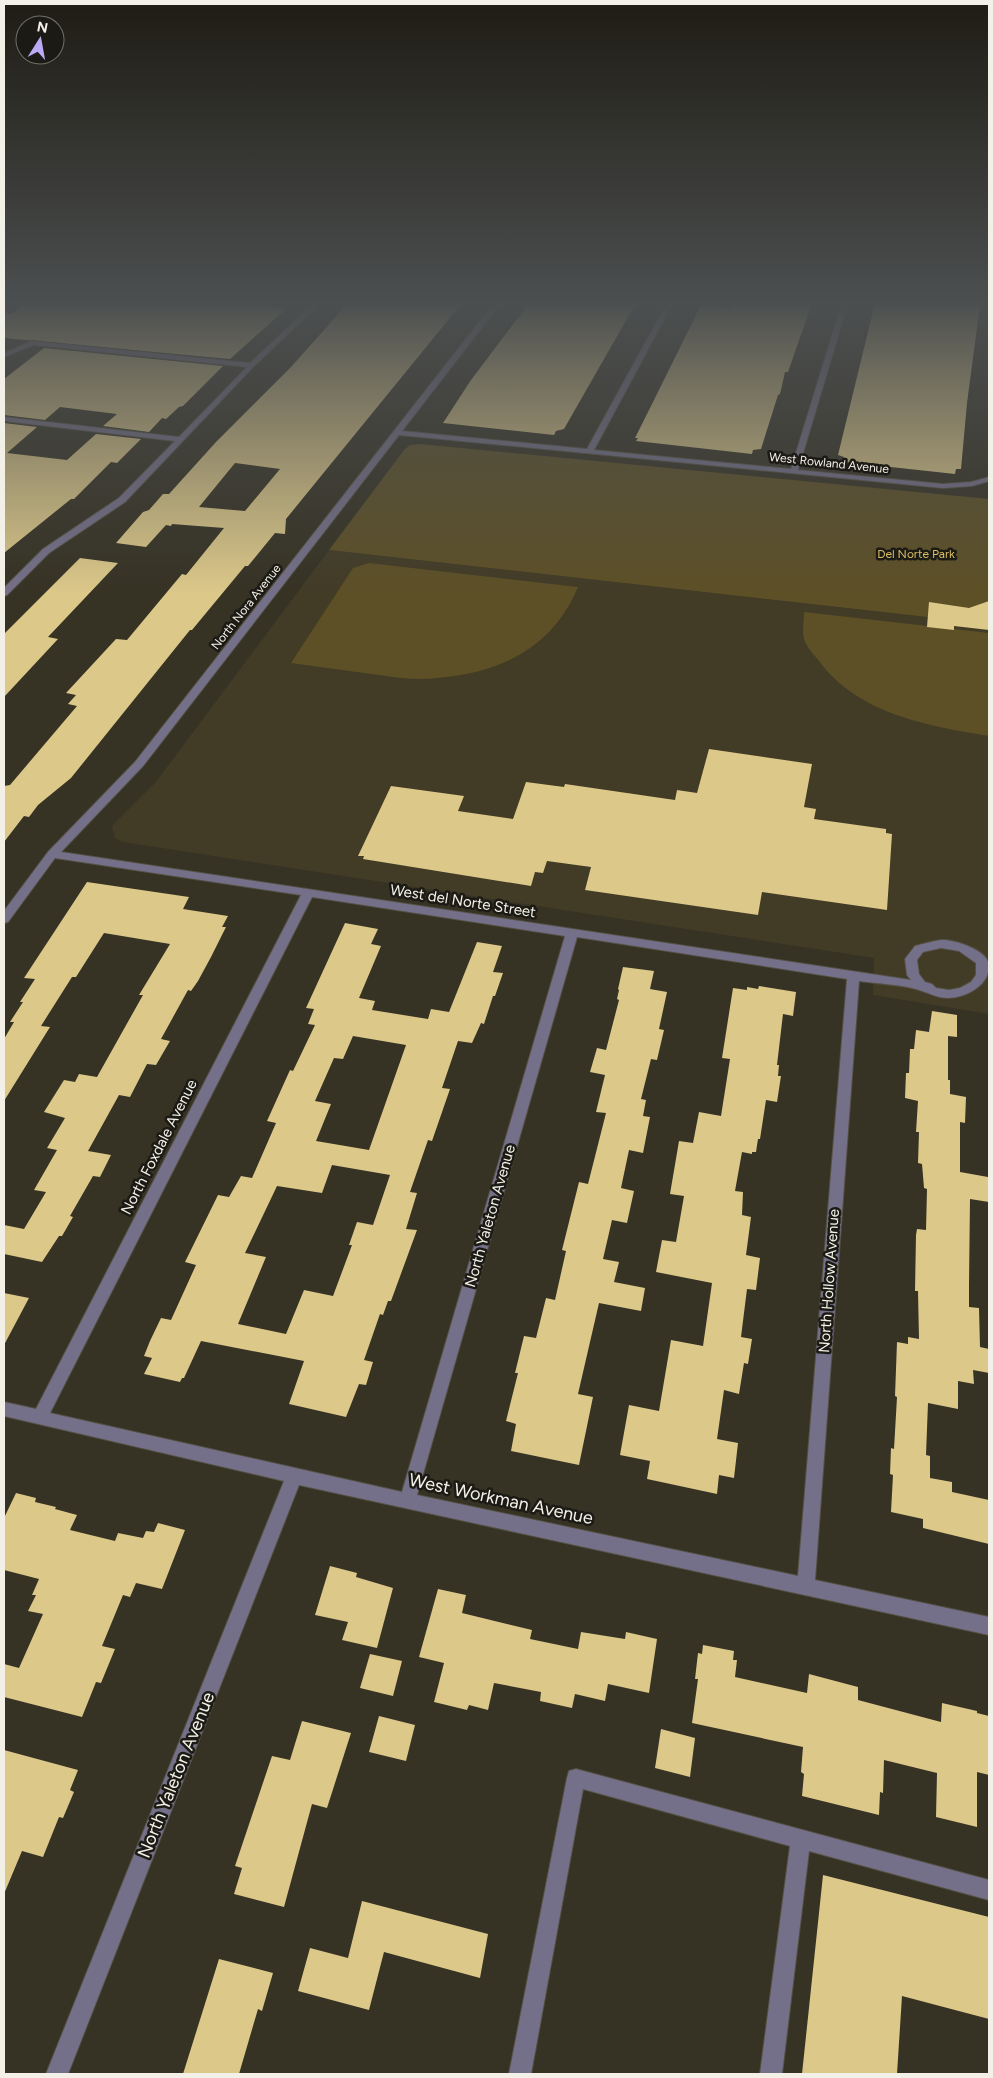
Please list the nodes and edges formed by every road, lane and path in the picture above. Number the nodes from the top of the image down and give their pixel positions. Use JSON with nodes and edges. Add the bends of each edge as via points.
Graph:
{"nodes":[{"id":1,"x":219,"y":400,"type":"edge"},
{"id":2,"x":423,"y":400,"type":"edge"},
{"id":3,"x":618,"y":400,"type":"edge"},
{"id":4,"x":816,"y":400,"type":"edge"},
{"id":5,"x":4,"y":419,"type":"edge"},
{"id":6,"x":398,"y":433,"type":"junction"},
{"id":7,"x":182,"y":439,"type":"junction"},
{"id":8,"x":590,"y":451,"type":"junction"},
{"id":9,"x":794,"y":471,"type":"junction"},
{"id":10,"x":989,"y":479,"type":"edge"},
{"id":11,"x":4,"y":593,"type":"edge"},
{"id":12,"x":53,"y":854,"type":"junction"},
{"id":13,"x":308,"y":892,"type":"junction"},
{"id":14,"x":4,"y":919,"type":"edge"},
{"id":15,"x":572,"y":933,"type":"junction"},
{"id":16,"x":853,"y":976,"type":"junction"},
{"id":17,"x":928,"y":987,"type":"junction"},
{"id":18,"x":4,"y":1409,"type":"edge"},
{"id":19,"x":40,"y":1417,"type":"junction"},
{"id":20,"x":294,"y":1476,"type":"junction"},
{"id":21,"x":408,"y":1499,"type":"junction"},
{"id":22,"x":806,"y":1586,"type":"junction"},
{"id":23,"x":989,"y":1626,"type":"edge"},
{"id":24,"x":800,"y":1839,"type":"junction"},
{"id":25,"x":989,"y":1890,"type":"edge"},
{"id":26,"x":57,"y":2074,"type":"edge"},
{"id":27,"x":520,"y":2074,"type":"edge"},
{"id":28,"x":771,"y":2074,"type":"edge"}],
"edges":[{"from":1,"to":7,"type":"street"},
{"from":2,"to":6,"type":"street","name":"North Nora Avenue"},
{"from":3,"to":8,"type":"street"},
{"from":4,"to":9,"type":"street"},
{"from":5,"to":7,"type":"street"},
{"from":6,"to":8,"type":"street","name":"West Rowland Avenue"},
{"from":6,"to":12,"type":"street","name":"North Nora Avenue","via":[[129,776]]},
{"from":7,"to":11,"type":"street","via":[[122,500],[46,551]]},
{"from":8,"to":9,"type":"street","name":"West Rowland Avenue"},
{"from":9,"to":10,"type":"street","name":"West Rowland Avenue","via":[[943,486]]},
{"from":12,"to":13,"type":"street","name":"West del Norte Street"},
{"from":12,"to":14,"type":"street","name":"North Nora Avenue"},
{"from":13,"to":15,"type":"street","name":"West del Norte Street"},
{"from":13,"to":19,"type":"street","name":"North Foxdale Avenue"},
{"from":15,"to":16,"type":"street","name":"West del Norte Street"},
{"from":15,"to":21,"type":"street","name":"North Yaleton Avenue"},
{"from":16,"to":17,"type":"street","name":"West del Norte Street"},
{"from":16,"to":22,"type":"street","name":"North Hollow Avenue"},
{"from":17,"to":17,"type":"street","via":[[945,994],[971,992],[986,980],[986,969],[973,953],[958,946],[925,946],[914,954],[910,965],[915,977]]},
{"from":18,"to":19,"type":"street","name":"West Workman Avenue"},
{"from":19,"to":20,"type":"street","name":"West Workman Avenue"},
{"from":20,"to":21,"type":"street","name":"West Workman Avenue"},
{"from":20,"to":26,"type":"street","name":"North Yaleton Avenue"},
{"from":21,"to":22,"type":"street","name":"West Workman Avenue"},
{"from":22,"to":23,"type":"street","name":"West Workman Avenue"},
{"from":24,"to":25,"type":"street"},
{"from":24,"to":27,"type":"street","via":[[576,1778]]},
{"from":24,"to":28,"type":"street"}]}
